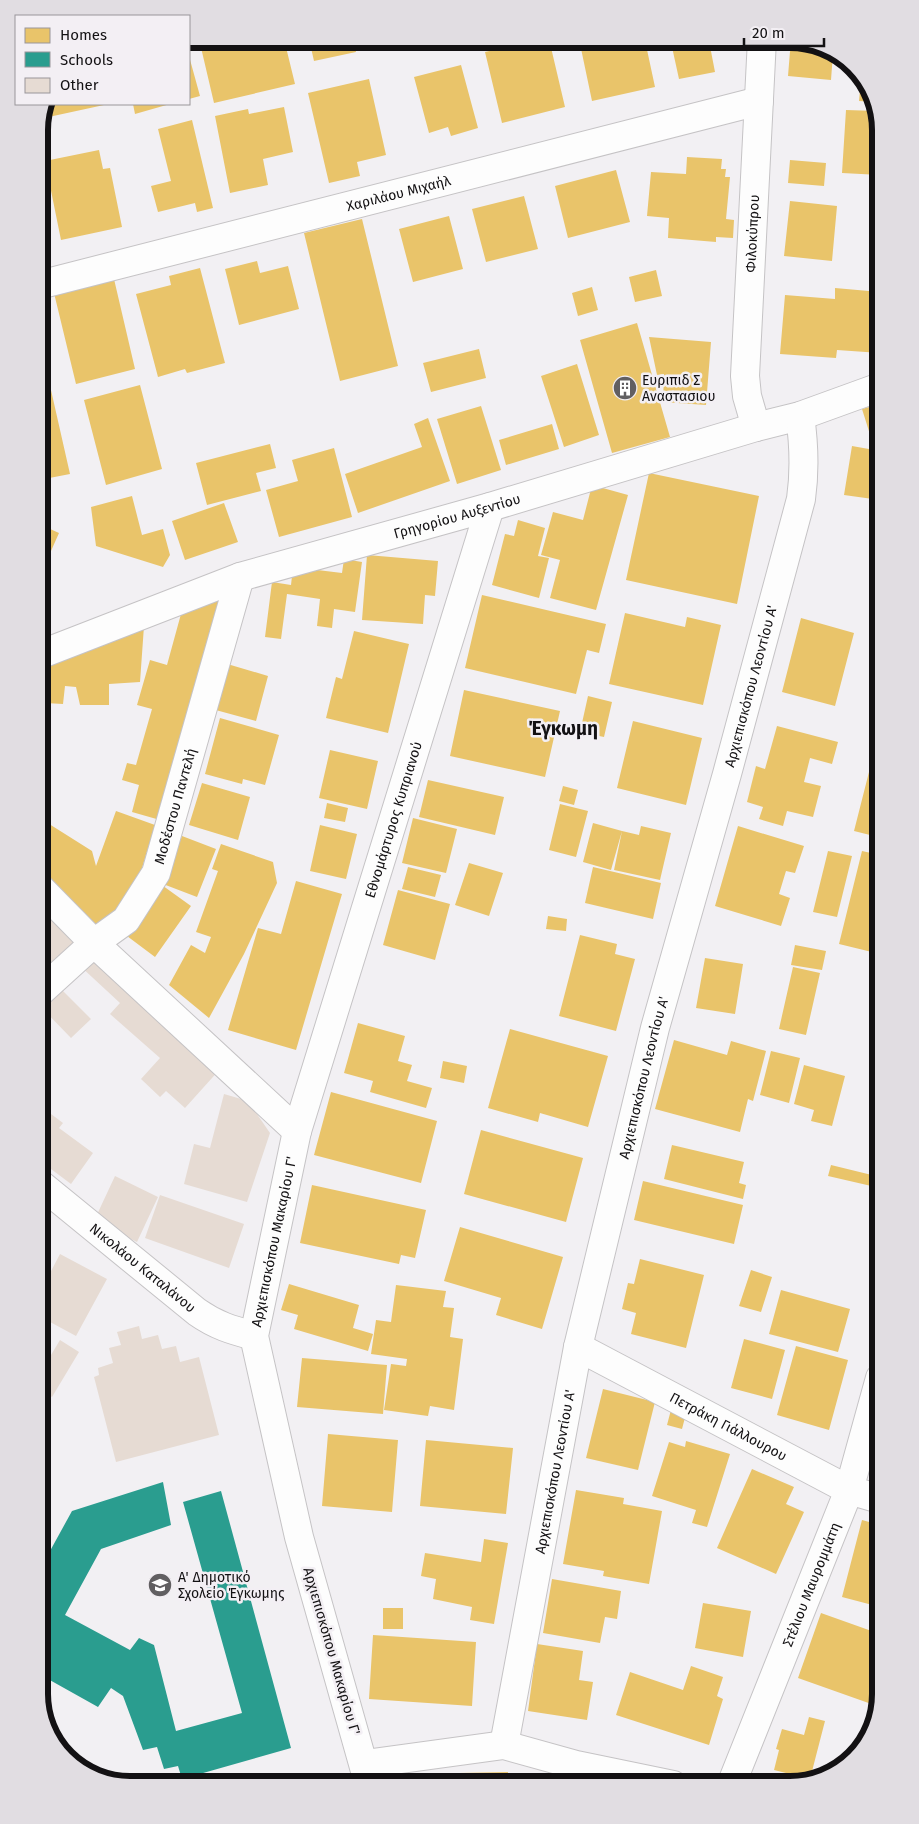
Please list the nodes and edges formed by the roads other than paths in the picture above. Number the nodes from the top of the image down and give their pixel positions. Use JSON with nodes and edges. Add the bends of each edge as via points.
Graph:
{"nodes":[{"id":1,"x":762,"y":48,"type":"edge"},
{"id":2,"x":759,"y":101,"type":"junction"},
{"id":3,"x":48,"y":283,"type":"edge"},
{"id":4,"x":872,"y":390,"type":"edge"},
{"id":5,"x":800,"y":416,"type":"junction"},
{"id":6,"x":756,"y":427,"type":"junction"},
{"id":7,"x":490,"y":507,"type":"junction"},
{"id":8,"x":240,"y":577,"type":"junction"},
{"id":9,"x":48,"y":651,"type":"edge"},
{"id":10,"x":48,"y":896,"type":"edge"},
{"id":11,"x":94,"y":943,"type":"junction"},
{"id":12,"x":48,"y":985,"type":"edge"},
{"id":13,"x":298,"y":1131,"type":"junction"},
{"id":14,"x":48,"y":1190,"type":"edge"},
{"id":15,"x":254,"y":1336,"type":"junction"},
{"id":16,"x":578,"y":1347,"type":"junction"},
{"id":17,"x":872,"y":1407,"type":"edge"},
{"id":18,"x":849,"y":1490,"type":"junction"},
{"id":19,"x":872,"y":1497,"type":"edge"},
{"id":20,"x":504,"y":1745,"type":"junction"},
{"id":21,"x":367,"y":1775,"type":"edge"},
{"id":22,"x":616,"y":1776,"type":"edge"},
{"id":23,"x":735,"y":1776,"type":"edge"}],
"edges":[{"from":1,"to":2,"type":"street","name":"Φιλοκύπρου"},
{"from":2,"to":3,"type":"street","name":"Χαριλάου Μιχαήλ"},
{"from":2,"to":6,"type":"street","name":"Φιλοκύπρου","via":[[744,376]]},
{"from":4,"to":5,"type":"street","name":"Γρηγορίου Αυξεντίου"},
{"from":5,"to":6,"type":"street","name":"Γρηγορίου Αυξεντίου"},
{"from":5,"to":16,"type":"street","name":"Αρχιεπισκόπου Λεοντίου Α'","via":[[804,448],[801,498],[655,1028]]},
{"from":6,"to":7,"type":"street","name":"Γρηγορίου Αυξεντίου"},
{"from":7,"to":8,"type":"street","name":"Γρηγορίου Αυξεντίου"},
{"from":7,"to":13,"type":"street","name":"Εθνομάρτυρος Κυπριανού"},
{"from":8,"to":9,"type":"street","name":"Γρηγορίου Αυξεντίου"},
{"from":8,"to":11,"type":"street","name":"Μοδέστου Παντελή","via":[[156,873],[126,920]]},
{"from":10,"to":11,"type":"street"},
{"from":11,"to":12,"type":"street","name":"Μοδέστου Παντελή"},
{"from":11,"to":13,"type":"street"},
{"from":13,"to":15,"type":"street","name":"Αρχιεπισκόπου Μακαρίου Γ'"},
{"from":14,"to":15,"type":"street","name":"Νικολάου Καταλάνου","via":[[197,1312],[225,1329]]},
{"from":15,"to":21,"type":"street","name":"Αρχιεπισκόπου Μακαρίου Γ'","via":[[299,1537]]},
{"from":16,"to":18,"type":"street","name":"Πετράκη Γιάλλουρου"},
{"from":16,"to":20,"type":"street","name":"Αρχιεπισκόπου Λεοντίου Α'"},
{"from":17,"to":18,"type":"street","name":"Στέλιου Μαυρομμάτη"},
{"from":18,"to":19,"type":"street","name":"Πετράκη Γιάλλουρου"},
{"from":18,"to":23,"type":"street","name":"Στέλιου Μαυρομμάτη"},
{"from":20,"to":21,"type":"street"},
{"from":20,"to":22,"type":"street"}]}
